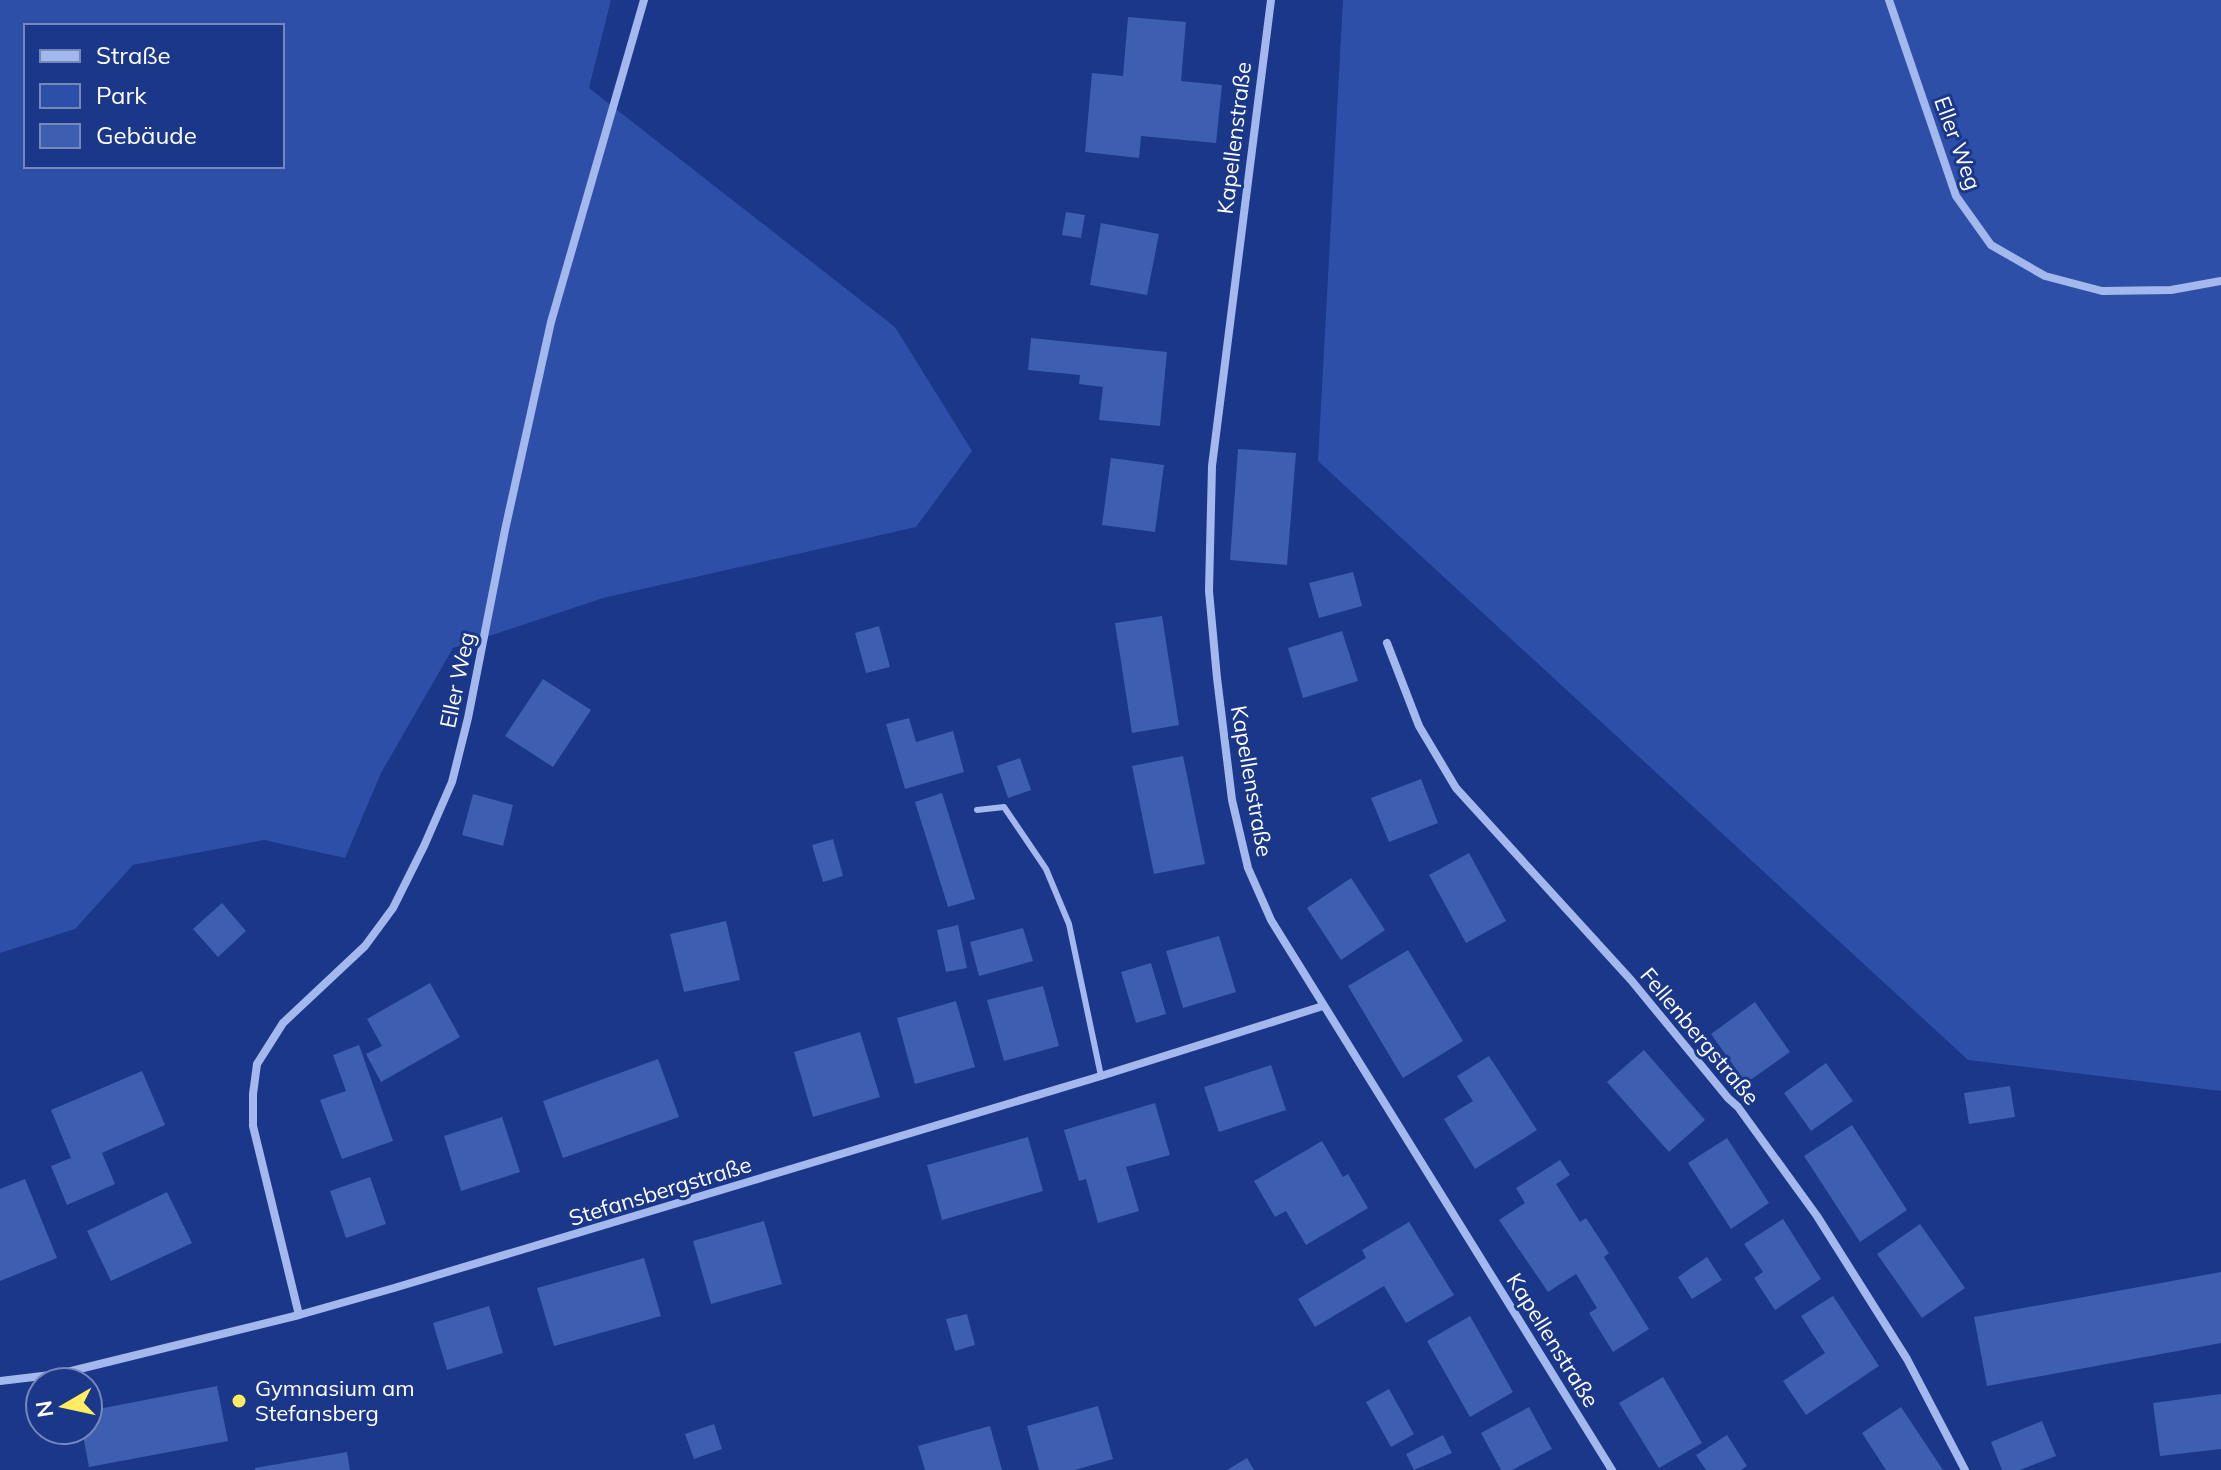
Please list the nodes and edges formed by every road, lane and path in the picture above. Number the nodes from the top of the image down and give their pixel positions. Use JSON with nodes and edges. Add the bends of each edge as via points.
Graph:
{"nodes":[{"id":1,"x":644,"y":0,"type":"edge"},
{"id":2,"x":1271,"y":0,"type":"edge"},
{"id":3,"x":1889,"y":0,"type":"edge"},
{"id":4,"x":2221,"y":281,"type":"edge"},
{"id":5,"x":1387,"y":643,"type":"dead end"},
{"id":6,"x":977,"y":810,"type":"dead end"},
{"id":7,"x":1323,"y":1006,"type":"junction"},
{"id":8,"x":1101,"y":1076,"type":"junction"},
{"id":9,"x":299,"y":1315,"type":"junction"},
{"id":10,"x":0,"y":1381,"type":"edge"},
{"id":11,"x":1612,"y":1470,"type":"edge"},
{"id":12,"x":1965,"y":1470,"type":"edge"}],
"edges":[{"from":1,"to":9,"type":"street","name":"Eller Weg","via":[[551,322],[452,782],[393,908],[365,946],[283,1023],[257,1064],[253,1126]]},
{"from":2,"to":7,"type":"street","name":"Kapellenstraße","via":[[1212,466],[1209,591],[1232,800],[1248,868],[1271,920]]},
{"from":3,"to":4,"type":"street","name":"Eller Weg","via":[[1956,196],[1991,245],[2045,276],[2102,291],[2171,290]]},
{"from":5,"to":12,"type":"street","name":"Fellenbergstraße","via":[[1419,726],[1456,788],[1738,1107],[1817,1216],[1907,1359]]},
{"from":6,"to":8,"type":"lane","via":[[1004,807],[1046,869],[1069,924]]},
{"from":7,"to":8,"type":"street","name":"Stefansbergstraße"},
{"from":7,"to":11,"type":"street","name":"Kapellenstraße"},
{"from":8,"to":9,"type":"street","name":"Stefansbergstraße"},
{"from":9,"to":10,"type":"street","name":"Stefansbergstraße","via":[[59,1374]]}]}
